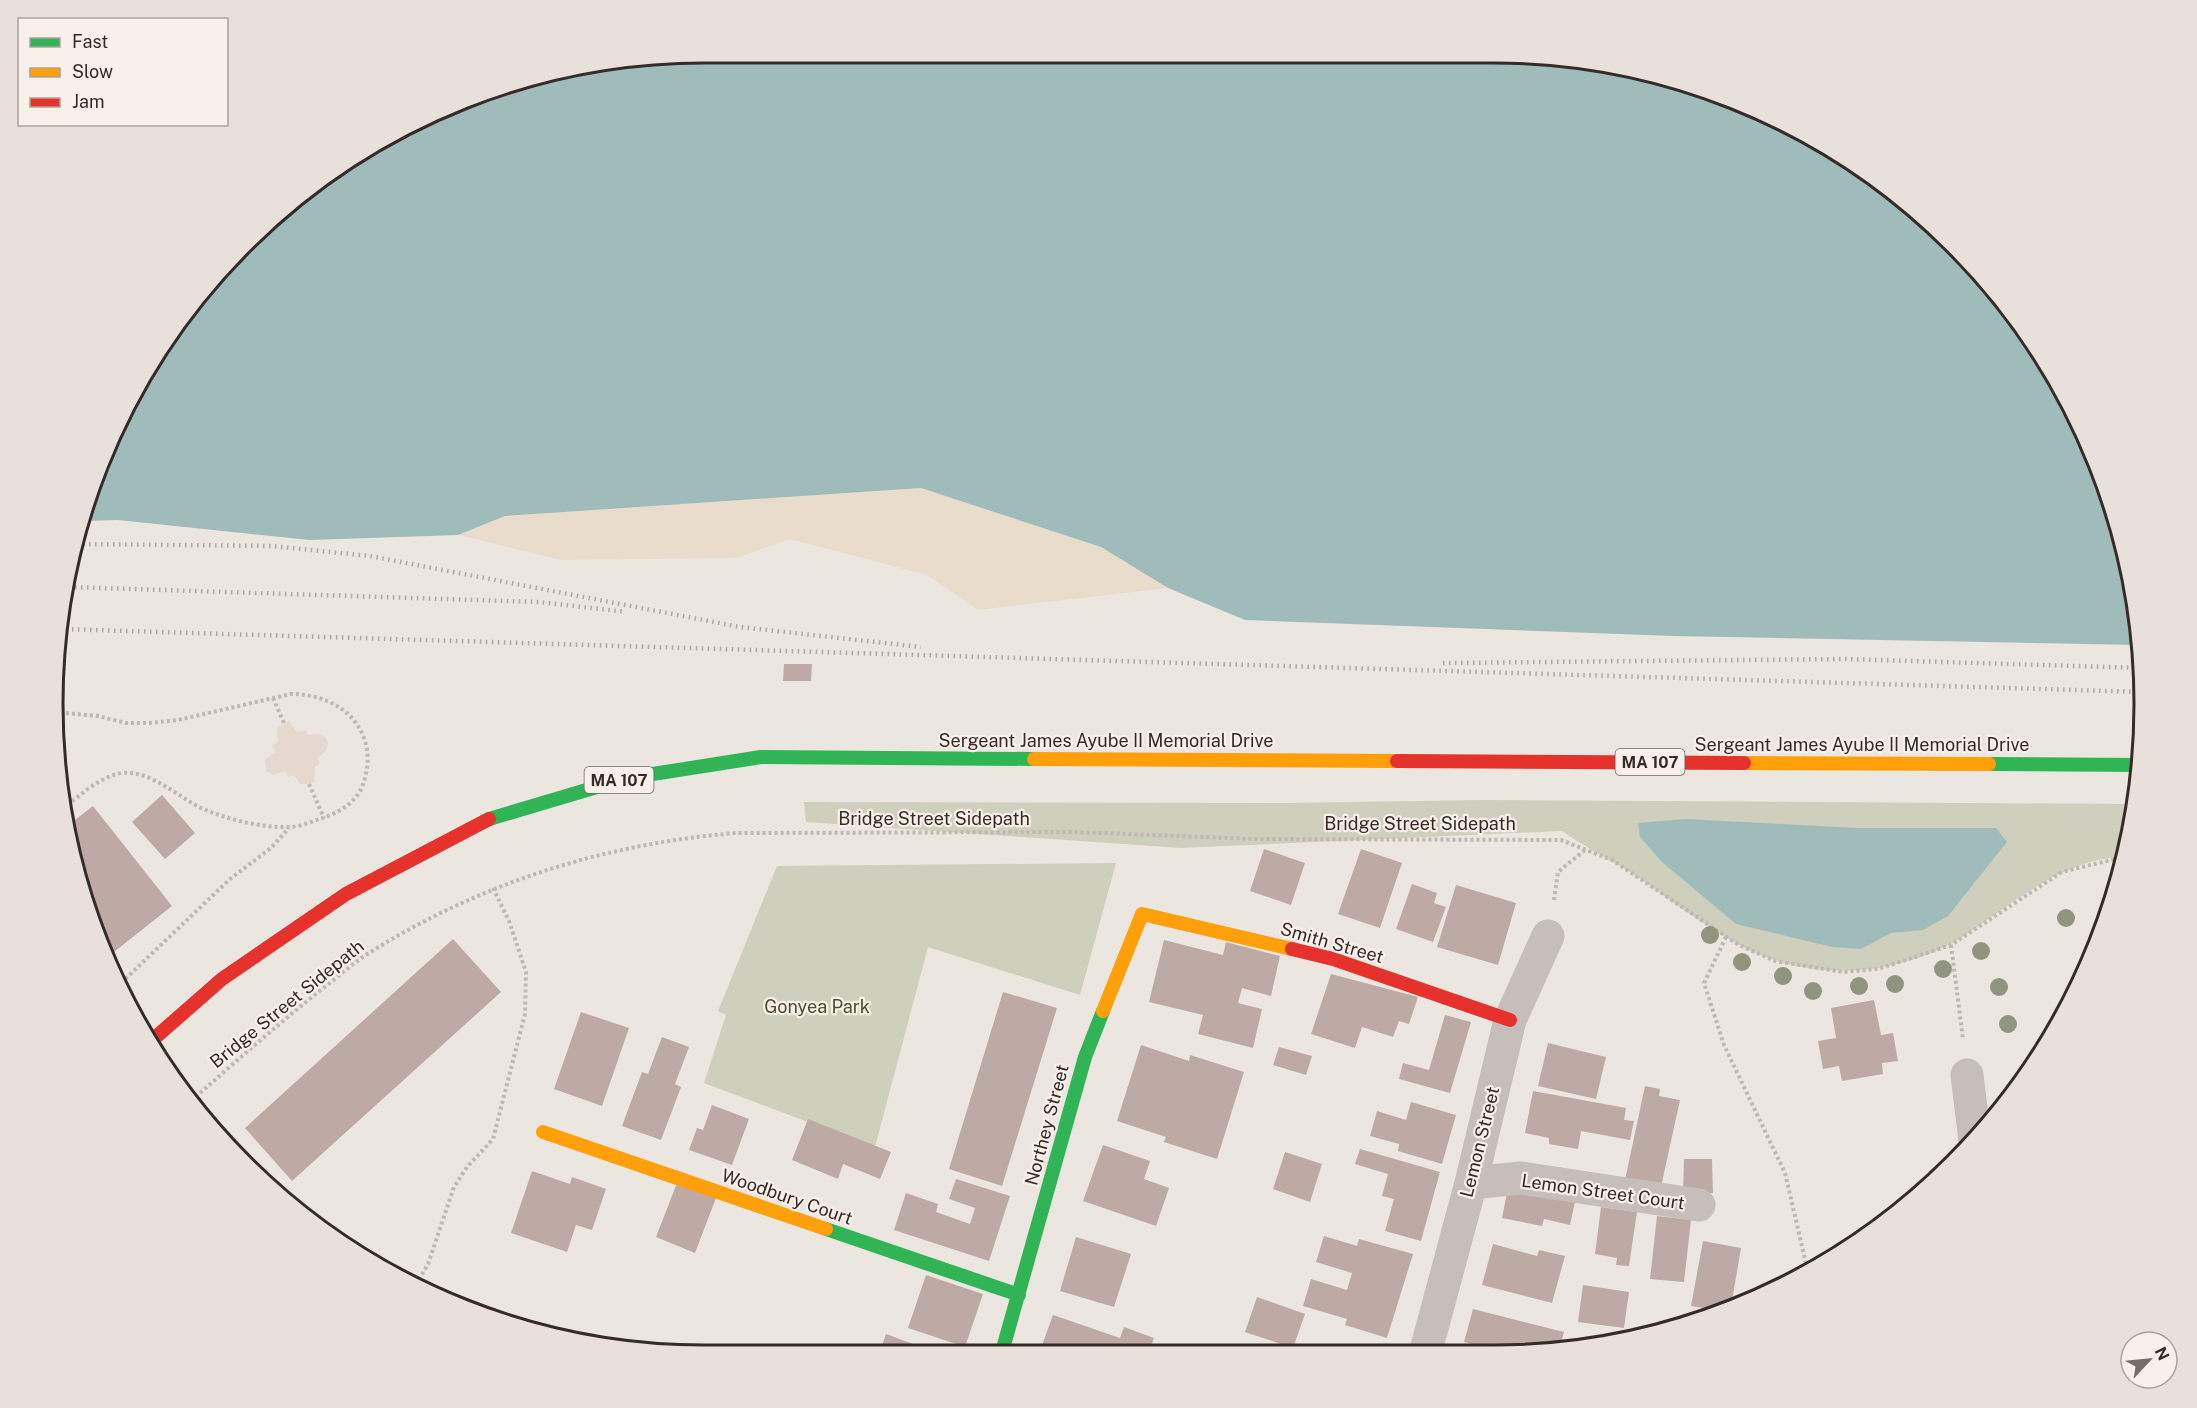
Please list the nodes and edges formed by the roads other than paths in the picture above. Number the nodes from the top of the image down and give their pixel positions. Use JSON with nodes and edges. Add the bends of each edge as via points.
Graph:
{"nodes":[{"id":1,"x":2131,"y":765,"type":"edge"},
{"id":2,"x":1142,"y":914,"type":"joint"},
{"id":3,"x":1548,"y":936,"type":"road end"},
{"id":4,"x":1509,"y":1020,"type":"junction"},
{"id":5,"x":157,"y":1036,"type":"edge"},
{"id":6,"x":1967,"y":1075,"type":"road end"},
{"id":7,"x":1973,"y":1129,"type":"edge"},
{"id":8,"x":543,"y":1132,"type":"dead end"},
{"id":9,"x":1471,"y":1183,"type":"junction"},
{"id":10,"x":1699,"y":1205,"type":"dead end"},
{"id":11,"x":1019,"y":1295,"type":"junction"},
{"id":12,"x":1004,"y":1345,"type":"edge"},
{"id":13,"x":1427,"y":1345,"type":"edge"}],
"edges":[{"from":1,"to":5,"type":"main road","name":"Sergeant James Ayube II Memorial Drive","number":"MA 107","via":[[761,757],[627,778],[483,821],[346,894],[222,979]]},
{"from":2,"to":4,"type":"main road","name":"Smith Street","via":[[1333,959]]},
{"from":2,"to":11,"type":"main road","name":"Northey Street","via":[[1085,1057]]},
{"from":3,"to":4,"type":"street","name":"Lemon Street"},
{"from":4,"to":9,"type":"street","name":"Lemon Street"},
{"from":6,"to":7,"type":"street"},
{"from":8,"to":11,"type":"main road","name":"Woodbury Court"},
{"from":9,"to":10,"type":"street","name":"Lemon Street Court","via":[[1521,1178]]},
{"from":9,"to":13,"type":"street","name":"Lemon Street"},
{"from":11,"to":12,"type":"main road","name":"Northey Street"}]}
